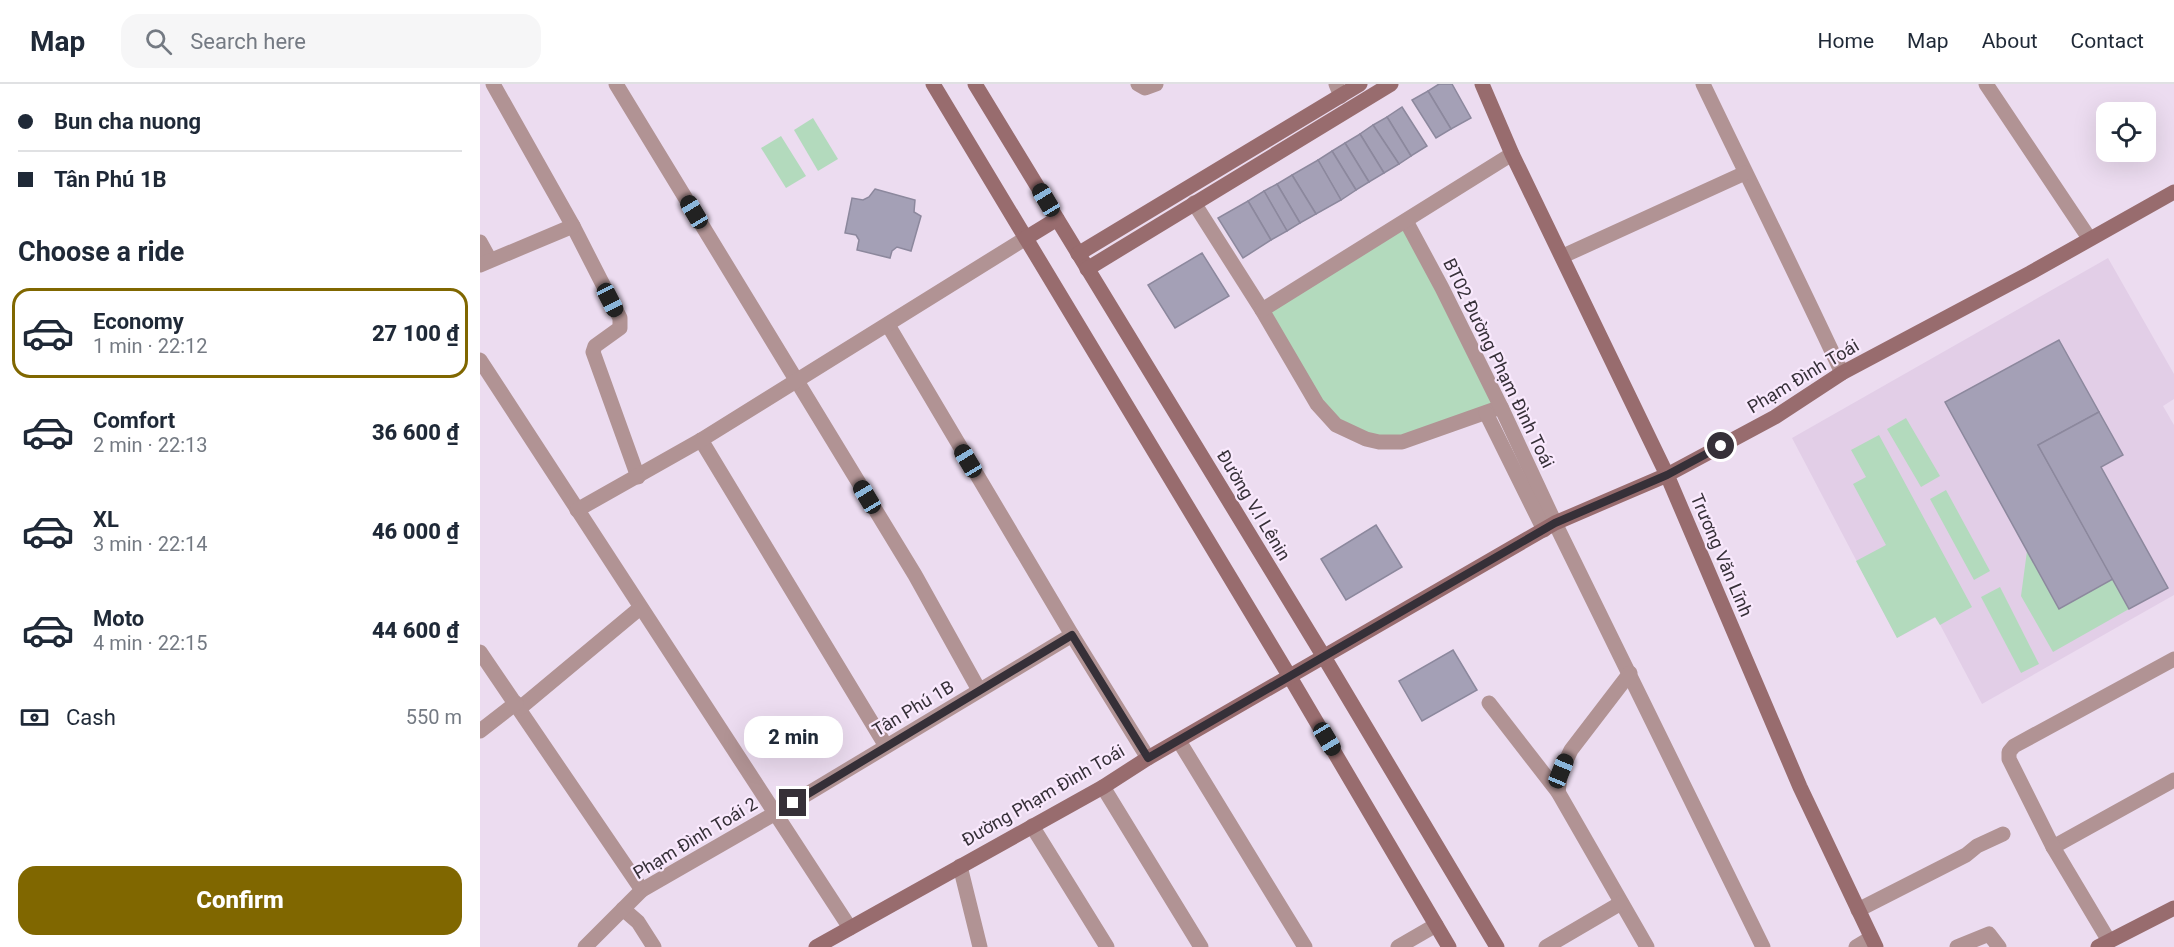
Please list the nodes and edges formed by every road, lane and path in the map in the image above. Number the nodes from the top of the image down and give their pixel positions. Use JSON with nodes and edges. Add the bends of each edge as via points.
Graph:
{"nodes":[{"id":1,"x":493,"y":84,"type":"edge"},
{"id":2,"x":616,"y":84,"type":"edge"},
{"id":3,"x":933,"y":84,"type":"edge"},
{"id":4,"x":975,"y":84,"type":"edge"},
{"id":5,"x":1138,"y":84,"type":"edge"},
{"id":6,"x":1156,"y":84,"type":"edge"},
{"id":7,"x":1360,"y":84,"type":"edge"},
{"id":8,"x":1391,"y":84,"type":"edge"},
{"id":9,"x":1482,"y":84,"type":"edge"},
{"id":10,"x":1703,"y":84,"type":"edge"},
{"id":11,"x":1986,"y":84,"type":"edge"},
{"id":12,"x":1338,"y":90,"type":"edge"},
{"id":13,"x":1512,"y":154,"type":"junction"},
{"id":14,"x":1745,"y":173,"type":"junction"},
{"id":15,"x":2174,"y":192,"type":"edge"},
{"id":16,"x":1194,"y":203,"type":"junction"},
{"id":17,"x":1057,"y":219,"type":"junction"},
{"id":18,"x":1406,"y":221,"type":"junction"},
{"id":19,"x":573,"y":226,"type":"junction"},
{"id":20,"x":1026,"y":238,"type":"junction"},
{"id":21,"x":2089,"y":238,"type":"junction"},
{"id":22,"x":480,"y":242,"type":"edge"},
{"id":23,"x":1078,"y":254,"type":"junction"},
{"id":24,"x":1563,"y":256,"type":"junction"},
{"id":25,"x":485,"y":262,"type":"edge"},
{"id":26,"x":1088,"y":269,"type":"junction"},
{"id":27,"x":1262,"y":310,"type":"junction"},
{"id":28,"x":888,"y":325,"type":"junction"},
{"id":29,"x":480,"y":360,"type":"edge"},
{"id":30,"x":1842,"y":373,"type":"junction"},
{"id":31,"x":796,"y":381,"type":"junction"},
{"id":32,"x":1501,"y":407,"type":"junction"},
{"id":33,"x":1486,"y":412,"type":"junction"},
{"id":34,"x":701,"y":440,"type":"junction"},
{"id":35,"x":1667,"y":475,"type":"junction"},
{"id":36,"x":638,"y":477,"type":"junction"},
{"id":37,"x":577,"y":510,"type":"junction"},
{"id":38,"x":1550,"y":527,"type":"junction"},
{"id":39,"x":640,"y":608,"type":"junction"},
{"id":40,"x":1072,"y":635,"type":"junction"},
{"id":41,"x":480,"y":652,"type":"edge"},
{"id":42,"x":1324,"y":657,"type":"junction"},
{"id":43,"x":2174,"y":659,"type":"edge"},
{"id":44,"x":1630,"y":673,"type":"junction"},
{"id":45,"x":1290,"y":677,"type":"junction"},
{"id":46,"x":979,"y":690,"type":"junction"},
{"id":47,"x":1489,"y":704,"type":"dead end"},
{"id":48,"x":518,"y":705,"type":"junction"},
{"id":49,"x":480,"y":731,"type":"edge"},
{"id":50,"x":1179,"y":741,"type":"junction"},
{"id":51,"x":886,"y":746,"type":"junction"},
{"id":52,"x":1148,"y":758,"type":"junction"},
{"id":53,"x":2174,"y":780,"type":"edge"},
{"id":54,"x":1103,"y":787,"type":"junction"},
{"id":55,"x":1558,"y":792,"type":"junction"},
{"id":56,"x":774,"y":814,"type":"junction"},
{"id":57,"x":1032,"y":826,"type":"junction"},
{"id":58,"x":2003,"y":834,"type":"dead end"},
{"id":59,"x":2053,"y":847,"type":"junction"},
{"id":60,"x":960,"y":866,"type":"junction"},
{"id":61,"x":642,"y":891,"type":"junction"},
{"id":62,"x":1621,"y":903,"type":"junction"},
{"id":63,"x":2174,"y":908,"type":"edge"},
{"id":64,"x":623,"y":909,"type":"junction"},
{"id":65,"x":1858,"y":910,"type":"junction"},
{"id":66,"x":1436,"y":925,"type":"junction"},
{"id":67,"x":850,"y":928,"type":"junction"},
{"id":68,"x":1873,"y":942,"type":"edge"},
{"id":69,"x":2104,"y":944,"type":"edge"},
{"id":70,"x":585,"y":947,"type":"edge"},
{"id":71,"x":654,"y":947,"type":"edge"},
{"id":72,"x":816,"y":947,"type":"edge"},
{"id":73,"x":980,"y":947,"type":"edge"},
{"id":74,"x":1107,"y":947,"type":"edge"},
{"id":75,"x":1201,"y":947,"type":"edge"},
{"id":76,"x":1305,"y":947,"type":"edge"},
{"id":77,"x":1398,"y":947,"type":"edge"},
{"id":78,"x":1449,"y":947,"type":"edge"},
{"id":79,"x":1497,"y":947,"type":"edge"},
{"id":80,"x":1546,"y":947,"type":"edge"},
{"id":81,"x":1647,"y":947,"type":"edge"},
{"id":82,"x":1763,"y":947,"type":"edge"},
{"id":83,"x":1856,"y":947,"type":"edge"},
{"id":84,"x":1957,"y":947,"type":"edge"},
{"id":85,"x":1999,"y":947,"type":"edge"}],
"edges":[{"from":1,"to":19,"type":"street"},
{"from":2,"to":31,"type":"street"},
{"from":3,"to":20,"type":"street"},
{"from":4,"to":17,"type":"street","name":"Đường V.I Lênin"},
{"from":5,"to":6,"type":"street","via":[[1145,88]]},
{"from":7,"to":12,"type":"street"},
{"from":8,"to":16,"type":"street"},
{"from":9,"to":13,"type":"street","name":"Trương Văn Lĩnh"},
{"from":10,"to":14,"type":"street"},
{"from":11,"to":21,"type":"street"},
{"from":12,"to":23,"type":"street"},
{"from":13,"to":18,"type":"street"},
{"from":13,"to":24,"type":"street","name":"Trương Văn Lĩnh"},
{"from":14,"to":24,"type":"street"},
{"from":14,"to":30,"type":"street"},
{"from":15,"to":21,"type":"street","name":"Phạm Đình Toái"},
{"from":16,"to":26,"type":"street"},
{"from":16,"to":27,"type":"street"},
{"from":17,"to":20,"type":"street"},
{"from":17,"to":23,"type":"street","name":"Đường V.I Lênin"},
{"from":18,"to":27,"type":"street"},
{"from":18,"to":32,"type":"street","name":"BT02 Đường Phạm Đình Toái"},
{"from":19,"to":25,"type":"street"},
{"from":19,"to":36,"type":"street","via":[[621,322],[620,328],[592,352]]},
{"from":20,"to":28,"type":"street"},
{"from":20,"to":45,"type":"street"},
{"from":21,"to":30,"type":"street","name":"Phạm Đình Toái"},
{"from":22,"to":25,"type":"street"},
{"from":23,"to":26,"type":"street","name":"Đường V.I Lênin"},
{"from":24,"to":35,"type":"street","name":"Trương Văn Lĩnh"},
{"from":26,"to":42,"type":"street","name":"Đường V.I Lênin"},
{"from":27,"to":33,"type":"street","via":[[1322,412],[1355,436],[1402,442]]},
{"from":28,"to":31,"type":"street"},
{"from":28,"to":40,"type":"street"},
{"from":29,"to":37,"type":"street"},
{"from":30,"to":35,"type":"street","name":"Phạm Đình Toái","via":[[1775,417]]},
{"from":31,"to":34,"type":"street"},
{"from":31,"to":46,"type":"street","via":[[915,575]]},
{"from":32,"to":33,"type":"street"},
{"from":32,"to":38,"type":"street","name":"BT02 Đường Phạm Đình Toái"},
{"from":33,"to":38,"type":"street","name":"BT02 Đường Phạm Đình Toái"},
{"from":34,"to":36,"type":"street"},
{"from":34,"to":51,"type":"street"},
{"from":35,"to":38,"type":"street","name":"Phạm Đình Toái"},
{"from":35,"to":65,"type":"street","name":"Trương Văn Lĩnh","via":[[1800,787]]},
{"from":36,"to":37,"type":"street"},
{"from":37,"to":39,"type":"street"},
{"from":38,"to":42,"type":"street","name":"Phạm Đình Toái"},
{"from":38,"to":44,"type":"street"},
{"from":39,"to":48,"type":"street"},
{"from":39,"to":56,"type":"street"},
{"from":40,"to":46,"type":"street","name":"Tân Phú 1B"},
{"from":40,"to":52,"type":"street"},
{"from":41,"to":48,"type":"street"},
{"from":42,"to":45,"type":"street","name":"Phạm Đình Toái"},
{"from":42,"to":79,"type":"street","name":"Đường V.I Lênin"},
{"from":43,"to":59,"type":"street","via":[[2011,748],[2009,759]]},
{"from":44,"to":55,"type":"street","via":[[1571,750],[1561,771]]},
{"from":44,"to":82,"type":"street"},
{"from":45,"to":50,"type":"street","name":"Đường Phạm Đình Toái"},
{"from":45,"to":66,"type":"street"},
{"from":46,"to":51,"type":"street","name":"Tân Phú 1B"},
{"from":47,"to":55,"type":"street"},
{"from":48,"to":49,"type":"street"},
{"from":48,"to":61,"type":"street"},
{"from":50,"to":52,"type":"street","name":"Đường Phạm Đình Toái"},
{"from":50,"to":76,"type":"street"},
{"from":51,"to":56,"type":"street","name":"Tân Phú 1B"},
{"from":52,"to":54,"type":"street","name":"Đường Phạm Đình Toái"},
{"from":53,"to":59,"type":"street"},
{"from":54,"to":57,"type":"street","name":"Đường Phạm Đình Toái"},
{"from":54,"to":75,"type":"street"},
{"from":55,"to":62,"type":"street"},
{"from":56,"to":61,"type":"street","name":"Phạm Đình Toái 2"},
{"from":56,"to":67,"type":"street"},
{"from":57,"to":60,"type":"street","name":"Đường Phạm Đình Toái"},
{"from":57,"to":74,"type":"street"},
{"from":58,"to":65,"type":"street"},
{"from":59,"to":69,"type":"street"},
{"from":60,"to":67,"type":"street","name":"Đường Phạm Đình Toái"},
{"from":60,"to":73,"type":"street"},
{"from":61,"to":64,"type":"street","name":"Phạm Đình Toái 2"},
{"from":62,"to":80,"type":"street"},
{"from":62,"to":81,"type":"street"},
{"from":63,"to":69,"type":"street"},
{"from":64,"to":70,"type":"street","name":"Phạm Đình Toái 2"},
{"from":64,"to":71,"type":"street","via":[[638,922]]},
{"from":65,"to":68,"type":"street","name":"Trương Văn Lĩnh"},
{"from":66,"to":77,"type":"street"},
{"from":66,"to":78,"type":"street"},
{"from":67,"to":72,"type":"street","name":"Đường Phạm Đình Toái"},
{"from":68,"to":83,"type":"street"},
{"from":84,"to":85,"type":"street","via":[[1989,934]]}]}
